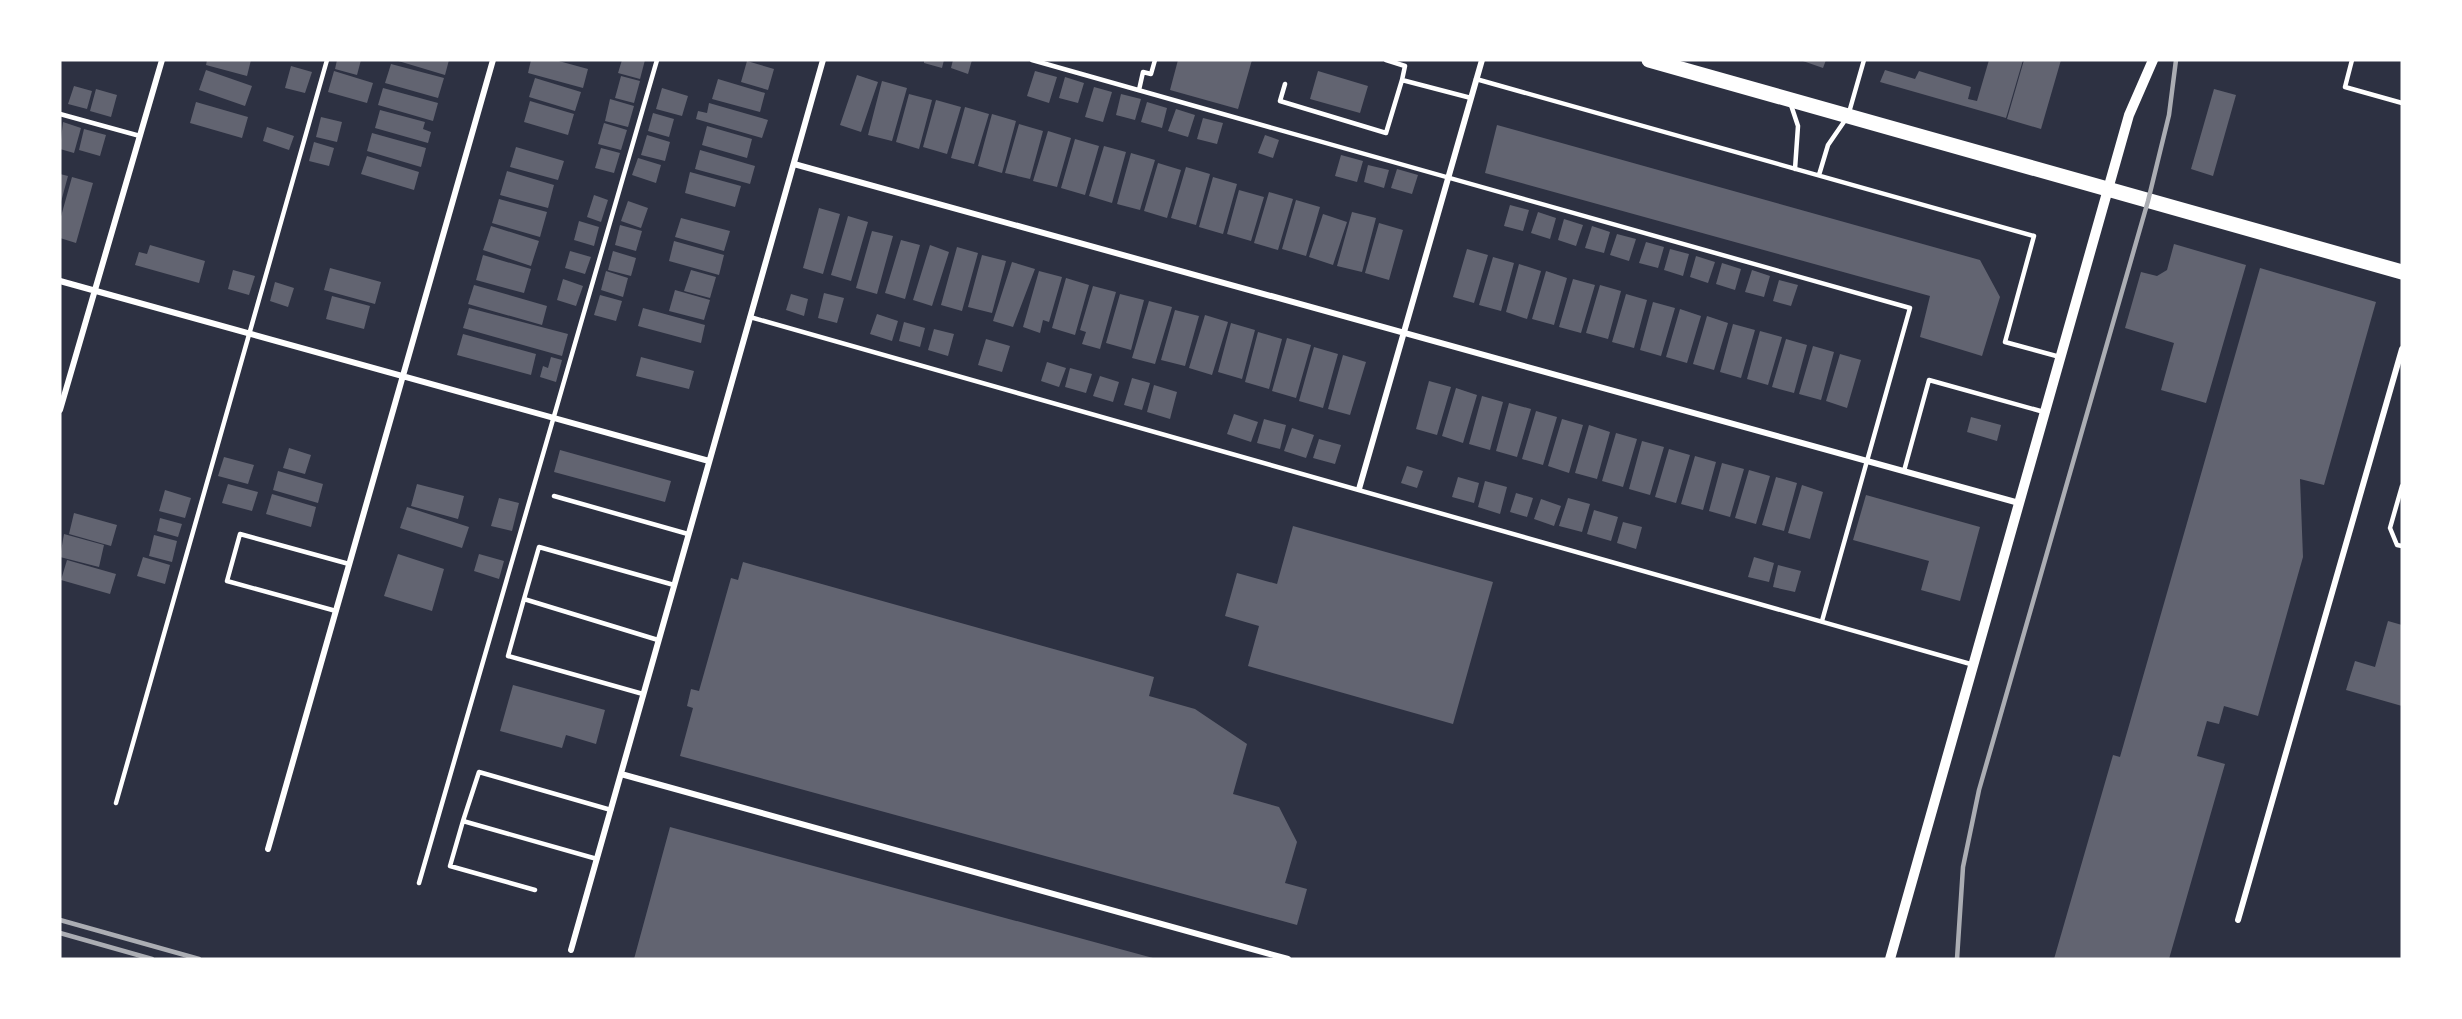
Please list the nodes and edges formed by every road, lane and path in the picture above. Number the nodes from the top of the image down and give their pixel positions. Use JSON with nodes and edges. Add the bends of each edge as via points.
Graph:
{"nodes":[{"id":1,"x":162,"y":60,"type":"edge"},
{"id":2,"x":327,"y":60,"type":"edge"},
{"id":3,"x":493,"y":60,"type":"edge"},
{"id":4,"x":657,"y":60,"type":"edge"},
{"id":5,"x":823,"y":60,"type":"edge"},
{"id":6,"x":1032,"y":60,"type":"edge"},
{"id":7,"x":1155,"y":60,"type":"edge"},
{"id":8,"x":1386,"y":60,"type":"edge"},
{"id":9,"x":1482,"y":60,"type":"edge"},
{"id":10,"x":1649,"y":60,"type":"edge"},
{"id":11,"x":1864,"y":60,"type":"edge"},
{"id":12,"x":2153,"y":60,"type":"edge"},
{"id":13,"x":2352,"y":60,"type":"edge"},
{"id":14,"x":1476,"y":79,"type":"junction"},
{"id":15,"x":1402,"y":80,"type":"junction"},
{"id":16,"x":1285,"y":84,"type":"dead end"},
{"id":17,"x":1139,"y":90,"type":"junction"},
{"id":18,"x":1471,"y":98,"type":"junction"},
{"id":19,"x":1789,"y":100,"type":"junction"},
{"id":20,"x":2402,"y":103,"type":"edge"},
{"id":21,"x":60,"y":114,"type":"edge"},
{"id":22,"x":1848,"y":116,"type":"junction"},
{"id":23,"x":140,"y":136,"type":"junction"},
{"id":24,"x":794,"y":164,"type":"junction"},
{"id":25,"x":1795,"y":169,"type":"junction"},
{"id":26,"x":1819,"y":175,"type":"junction"},
{"id":27,"x":1448,"y":177,"type":"junction"},
{"id":28,"x":2108,"y":190,"type":"junction"},
{"id":29,"x":2402,"y":272,"type":"edge"},
{"id":30,"x":60,"y":281,"type":"edge"},
{"id":31,"x":95,"y":291,"type":"junction"},
{"id":32,"x":750,"y":317,"type":"junction"},
{"id":33,"x":1403,"y":333,"type":"junction"},
{"id":34,"x":249,"y":334,"type":"junction"},
{"id":35,"x":2402,"y":349,"type":"edge"},
{"id":36,"x":2060,"y":357,"type":"junction"},
{"id":37,"x":403,"y":377,"type":"junction"},
{"id":38,"x":60,"y":410,"type":"edge"},
{"id":39,"x":2044,"y":412,"type":"junction"},
{"id":40,"x":553,"y":418,"type":"junction"},
{"id":41,"x":1867,"y":461,"type":"junction"},
{"id":42,"x":709,"y":462,"type":"junction"},
{"id":43,"x":1904,"y":471,"type":"junction"},
{"id":44,"x":2402,"y":486,"type":"edge"},
{"id":45,"x":1359,"y":489,"type":"junction"},
{"id":46,"x":554,"y":496,"type":"dead end"},
{"id":47,"x":2019,"y":503,"type":"junction"},
{"id":48,"x":688,"y":534,"type":"junction"},
{"id":49,"x":2402,"y":546,"type":"edge"},
{"id":50,"x":349,"y":564,"type":"junction"},
{"id":51,"x":674,"y":585,"type":"junction"},
{"id":52,"x":524,"y":599,"type":"junction"},
{"id":53,"x":336,"y":611,"type":"junction"},
{"id":54,"x":1822,"y":621,"type":"junction"},
{"id":55,"x":658,"y":640,"type":"junction"},
{"id":56,"x":1974,"y":665,"type":"junction"},
{"id":57,"x":643,"y":694,"type":"junction"},
{"id":58,"x":621,"y":774,"type":"junction"},
{"id":59,"x":116,"y":803,"type":"dead end"},
{"id":60,"x":610,"y":810,"type":"junction"},
{"id":61,"x":463,"y":821,"type":"junction"},
{"id":62,"x":268,"y":849,"type":"dead end"},
{"id":63,"x":597,"y":859,"type":"junction"},
{"id":64,"x":419,"y":883,"type":"dead end"},
{"id":65,"x":535,"y":890,"type":"dead end"},
{"id":66,"x":2238,"y":920,"type":"dead end"},
{"id":67,"x":571,"y":950,"type":"dead end"},
{"id":68,"x":1288,"y":959,"type":"edge"},
{"id":69,"x":1890,"y":959,"type":"edge"}],
"edges":[{"from":1,"to":23,"type":"street"},
{"from":2,"to":34,"type":"lane"},
{"from":3,"to":37,"type":"street"},
{"from":4,"to":40,"type":"lane"},
{"from":5,"to":24,"type":"street"},
{"from":6,"to":17,"type":"lane"},
{"from":7,"to":17,"type":"lane","via":[[1151,74],[1143,72]]},
{"from":8,"to":15,"type":"lane","via":[[1406,66]]},
{"from":9,"to":14,"type":"street"},
{"from":10,"to":19,"type":"main road"},
{"from":11,"to":22,"type":"lane"},
{"from":12,"to":28,"type":"street","via":[[2129,115]]},
{"from":13,"to":20,"type":"lane","via":[[2345,87]]},
{"from":14,"to":18,"type":"street"},
{"from":14,"to":25,"type":"lane"},
{"from":15,"to":16,"type":"lane","via":[[1386,132],[1280,101]]},
{"from":15,"to":18,"type":"lane"},
{"from":17,"to":27,"type":"lane"},
{"from":18,"to":27,"type":"street"},
{"from":19,"to":22,"type":"main road"},
{"from":19,"to":25,"type":"lane","via":[[1798,126]]},
{"from":21,"to":23,"type":"lane"},
{"from":22,"to":26,"type":"lane","via":[[1828,145]]},
{"from":22,"to":28,"type":"main road"},
{"from":23,"to":31,"type":"street"},
{"from":24,"to":32,"type":"street"},
{"from":24,"to":33,"type":"street"},
{"from":25,"to":26,"type":"lane"},
{"from":26,"to":36,"type":"lane","via":[[2034,236],[2005,342]]},
{"from":27,"to":33,"type":"street"},
{"from":27,"to":41,"type":"lane","via":[[1910,308]]},
{"from":28,"to":29,"type":"main road"},
{"from":28,"to":36,"type":"street"},
{"from":30,"to":31,"type":"street"},
{"from":31,"to":34,"type":"street"},
{"from":31,"to":38,"type":"street"},
{"from":32,"to":42,"type":"street"},
{"from":32,"to":45,"type":"lane"},
{"from":33,"to":41,"type":"street"},
{"from":33,"to":45,"type":"street"},
{"from":34,"to":37,"type":"street"},
{"from":34,"to":59,"type":"lane"},
{"from":35,"to":66,"type":"street"},
{"from":36,"to":39,"type":"street"},
{"from":37,"to":40,"type":"street"},
{"from":37,"to":50,"type":"street"},
{"from":39,"to":43,"type":"lane","via":[[1929,380]]},
{"from":39,"to":47,"type":"street"},
{"from":40,"to":42,"type":"street"},
{"from":40,"to":64,"type":"lane"},
{"from":41,"to":43,"type":"street"},
{"from":41,"to":54,"type":"lane"},
{"from":42,"to":48,"type":"street"},
{"from":43,"to":47,"type":"street"},
{"from":44,"to":49,"type":"lane","via":[[2390,528],[2397,545]]},
{"from":45,"to":54,"type":"lane"},
{"from":46,"to":48,"type":"lane"},
{"from":47,"to":56,"type":"street"},
{"from":48,"to":51,"type":"street"},
{"from":50,"to":53,"type":"street"},
{"from":50,"to":53,"type":"lane","via":[[240,534],[226,581]]},
{"from":51,"to":52,"type":"lane","via":[[539,548]]},
{"from":51,"to":55,"type":"street"},
{"from":52,"to":55,"type":"lane"},
{"from":52,"to":57,"type":"lane","via":[[508,656]]},
{"from":53,"to":62,"type":"street"},
{"from":54,"to":56,"type":"lane"},
{"from":55,"to":57,"type":"street"},
{"from":56,"to":69,"type":"street"},
{"from":57,"to":58,"type":"street"},
{"from":58,"to":60,"type":"street"},
{"from":58,"to":68,"type":"street"},
{"from":60,"to":61,"type":"lane","via":[[479,772]]},
{"from":60,"to":63,"type":"street"},
{"from":61,"to":63,"type":"lane"},
{"from":61,"to":65,"type":"lane","via":[[450,866]]},
{"from":63,"to":67,"type":"street"}]}
